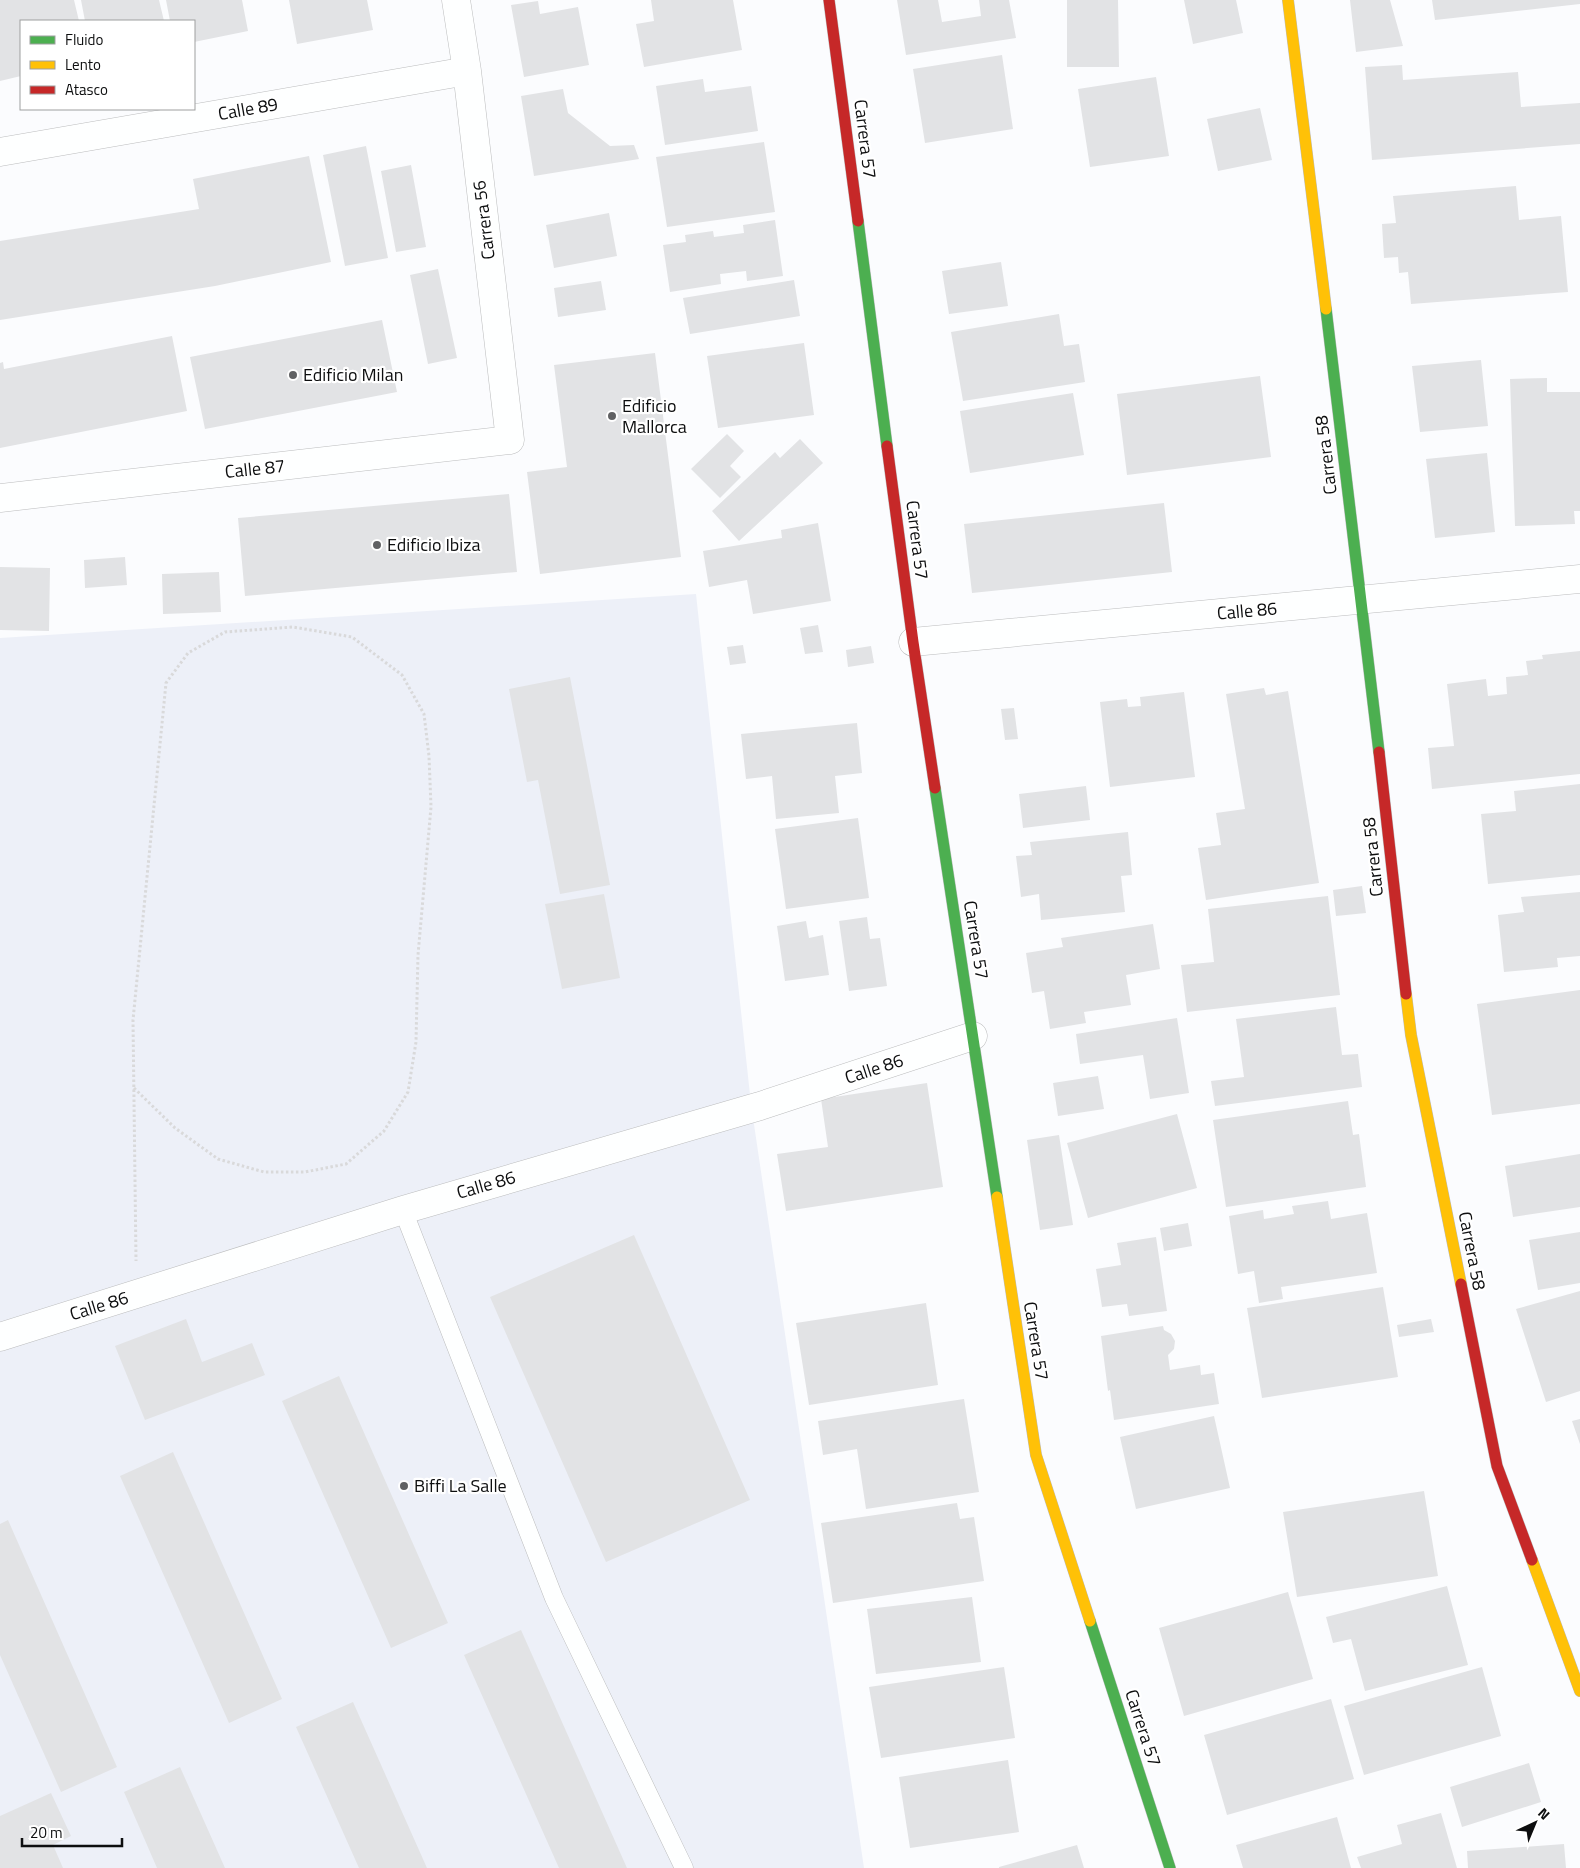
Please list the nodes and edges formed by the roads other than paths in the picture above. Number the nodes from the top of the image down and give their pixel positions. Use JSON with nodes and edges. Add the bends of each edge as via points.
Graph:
{"nodes":[{"id":1,"x":456,"y":0,"type":"edge"},
{"id":2,"x":829,"y":0,"type":"edge"},
{"id":3,"x":1288,"y":0,"type":"edge"},
{"id":4,"x":467,"y":71,"type":"junction"},
{"id":5,"x":0,"y":152,"type":"edge"},
{"id":6,"x":510,"y":440,"type":"joint"},
{"id":7,"x":0,"y":498,"type":"edge"},
{"id":8,"x":1580,"y":579,"type":"edge"},
{"id":9,"x":1361,"y":600,"type":"junction"},
{"id":10,"x":913,"y":642,"type":"junction"},
{"id":11,"x":973,"y":1036,"type":"junction"},
{"id":12,"x":403,"y":1210,"type":"junction"},
{"id":13,"x":0,"y":1337,"type":"edge"},
{"id":14,"x":1580,"y":1691,"type":"edge"},
{"id":15,"x":684,"y":1868,"type":"edge"},
{"id":16,"x":1170,"y":1868,"type":"edge"}],
"edges":[{"from":1,"to":4,"type":"street","name":"Carrera 56"},
{"from":2,"to":10,"type":"street","name":"Carrera 57"},
{"from":3,"to":9,"type":"street","name":"Carrera 58"},
{"from":4,"to":5,"type":"street","name":"Calle 89"},
{"from":4,"to":6,"type":"street","name":"Carrera 56"},
{"from":6,"to":7,"type":"street","name":"Calle 87"},
{"from":8,"to":9,"type":"street","name":"Calle 86"},
{"from":9,"to":10,"type":"street","name":"Calle 86"},
{"from":9,"to":14,"type":"street","name":"Carrera 58","via":[[1411,1035],[1497,1466]]},
{"from":10,"to":11,"type":"street","name":"Carrera 57"},
{"from":11,"to":12,"type":"street","name":"Calle 86","via":[[760,1106]]},
{"from":11,"to":16,"type":"street","name":"Carrera 57","via":[[1036,1455]]},
{"from":12,"to":13,"type":"street","name":"Calle 86"},
{"from":12,"to":15,"type":"lane","via":[[554,1598]]}]}
